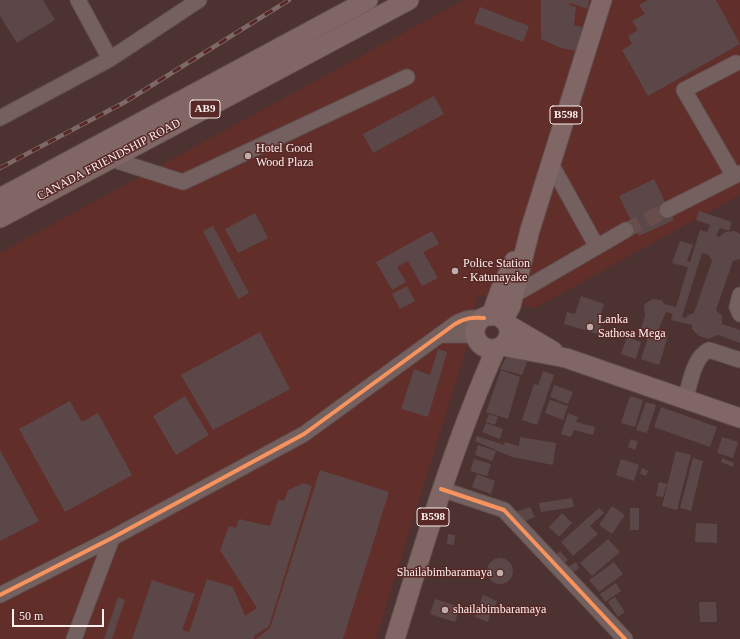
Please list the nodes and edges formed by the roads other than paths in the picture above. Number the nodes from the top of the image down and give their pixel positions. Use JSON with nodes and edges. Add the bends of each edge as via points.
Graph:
{"nodes":[{"id":1,"x":78,"y":0,"type":"edge"},
{"id":2,"x":199,"y":0,"type":"edge"},
{"id":3,"x":368,"y":0,"type":"edge"},
{"id":4,"x":409,"y":0,"type":"edge"},
{"id":5,"x":602,"y":0,"type":"edge"},
{"id":6,"x":110,"y":59,"type":"junction"},
{"id":7,"x":736,"y":63,"type":"dead end"},
{"id":8,"x":407,"y":77,"type":"dead end"},
{"id":9,"x":0,"y":118,"type":"edge"},
{"id":10,"x":111,"y":159,"type":"junction"},
{"id":11,"x":551,"y":164,"type":"junction"},
{"id":12,"x":737,"y":174,"type":"edge"},
{"id":13,"x":0,"y":198,"type":"edge"},
{"id":14,"x":667,"y":210,"type":"tunnel mouth"},
{"id":15,"x":0,"y":218,"type":"edge"},
{"id":16,"x":530,"y":230,"type":"junction"},
{"id":17,"x":626,"y":230,"type":"tunnel mouth"},
{"id":18,"x":597,"y":248,"type":"junction"},
{"id":19,"x":514,"y":295,"type":"junction"},
{"id":20,"x":740,"y":295,"type":"edge"},
{"id":21,"x":740,"y":314,"type":"edge"},
{"id":22,"x":496,"y":319,"type":"junction"},
{"id":23,"x":443,"y":335,"type":"junction"},
{"id":24,"x":489,"y":344,"type":"junction"},
{"id":25,"x":566,"y":358,"type":"junction"},
{"id":26,"x":740,"y":360,"type":"edge"},
{"id":27,"x":685,"y":400,"type":"junction"},
{"id":28,"x":740,"y":418,"type":"edge"},
{"id":29,"x":441,"y":489,"type":"junction"},
{"id":30,"x":112,"y":538,"type":"junction"},
{"id":31,"x":0,"y":595,"type":"edge"},
{"id":32,"x":74,"y":639,"type":"edge"},
{"id":33,"x":395,"y":639,"type":"edge"},
{"id":34,"x":625,"y":639,"type":"edge"}],
"edges":[{"from":1,"to":6,"type":"street"},
{"from":2,"to":6,"type":"street"},
{"from":3,"to":13,"type":"main road","name":"CANADA FRIENDSHIP ROAD","number":"AB9"},
{"from":4,"to":10,"type":"main road","name":"CANADA FRIENDSHIP ROAD","number":"AB9"},
{"from":5,"to":11,"type":"main road","number":"B598"},
{"from":6,"to":9,"type":"street"},
{"from":7,"to":12,"type":"street","via":[[684,90]]},
{"from":8,"to":10,"type":"street","via":[[183,182]]},
{"from":10,"to":15,"type":"main road","name":"CANADA FRIENDSHIP ROAD","number":"AB9"},
{"from":11,"to":16,"type":"main road","number":"B598"},
{"from":11,"to":18,"type":"street"},
{"from":12,"to":14,"type":"street"},
{"from":16,"to":19,"type":"main road","number":"B598"},
{"from":16,"to":22,"type":"main road","number":"B598","via":[[500,288]]},
{"from":17,"to":18,"type":"street"},
{"from":18,"to":19,"type":"street"},
{"from":19,"to":22,"type":"main road","number":"B598","via":[[510,306]]},
{"from":20,"to":21,"type":"street","via":[[737,307]]},
{"from":22,"to":23,"type":"street","via":[[463,319]]},
{"from":22,"to":24,"type":"main road","via":[[478,323]]},
{"from":22,"to":24,"type":"main road","via":[[509,336]]},
{"from":22,"to":25,"type":"main road"},
{"from":23,"to":24,"type":"street"},
{"from":23,"to":30,"type":"street","via":[[304,434]]},
{"from":24,"to":25,"type":"main road"},
{"from":24,"to":29,"type":"main road","number":"B598","via":[[475,396]]},
{"from":25,"to":27,"type":"main road"},
{"from":26,"to":27,"type":"street","via":[[709,350],[702,352]]},
{"from":27,"to":28,"type":"main road"},
{"from":29,"to":33,"type":"main road","number":"B598"},
{"from":29,"to":34,"type":"street","via":[[504,510]]},
{"from":30,"to":31,"type":"street"},
{"from":30,"to":32,"type":"street"}]}
